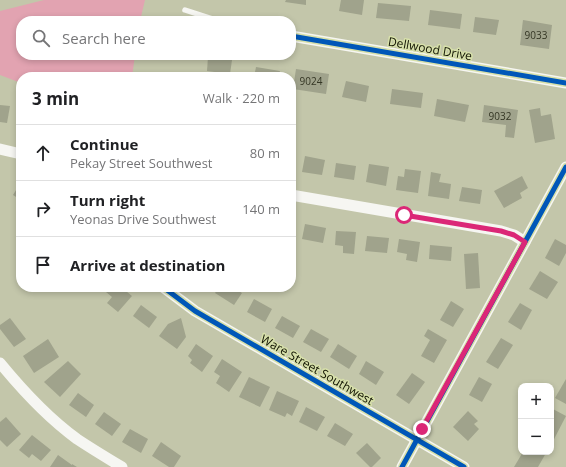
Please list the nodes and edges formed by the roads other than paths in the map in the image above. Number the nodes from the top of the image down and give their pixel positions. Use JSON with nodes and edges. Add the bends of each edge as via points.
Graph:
{"nodes":[{"id":1,"x":185,"y":10,"type":"dead end"},
{"id":2,"x":204,"y":16,"type":"edge"},
{"id":3,"x":296,"y":37,"type":"edge"},
{"id":4,"x":566,"y":83,"type":"edge"},
{"id":5,"x":0,"y":149,"type":"edge"},
{"id":6,"x":16,"y":153,"type":"edge"},
{"id":7,"x":566,"y":167,"type":"edge"},
{"id":8,"x":296,"y":196,"type":"edge"},
{"id":9,"x":525,"y":242,"type":"junction"},
{"id":10,"x":170,"y":292,"type":"edge"},
{"id":11,"x":0,"y":363,"type":"edge"},
{"id":12,"x":417,"y":440,"type":"junction"},
{"id":13,"x":122,"y":467,"type":"edge"},
{"id":14,"x":402,"y":467,"type":"edge"},
{"id":15,"x":464,"y":467,"type":"edge"}],
"edges":[{"from":1,"to":2,"type":"lane"},
{"from":3,"to":4,"type":"street","name":"Dellwood Drive"},
{"from":5,"to":6,"type":"street"},
{"from":7,"to":9,"type":"street"},
{"from":8,"to":9,"type":"street","via":[[501,231]]},
{"from":9,"to":12,"type":"street"},
{"from":10,"to":12,"type":"street","name":"Ware Street Southwest","via":[[195,311]]},
{"from":11,"to":13,"type":"street","via":[[55,421],[77,439]]},
{"from":12,"to":14,"type":"street"},
{"from":12,"to":15,"type":"street","name":"Ware Street Southwest"}]}
